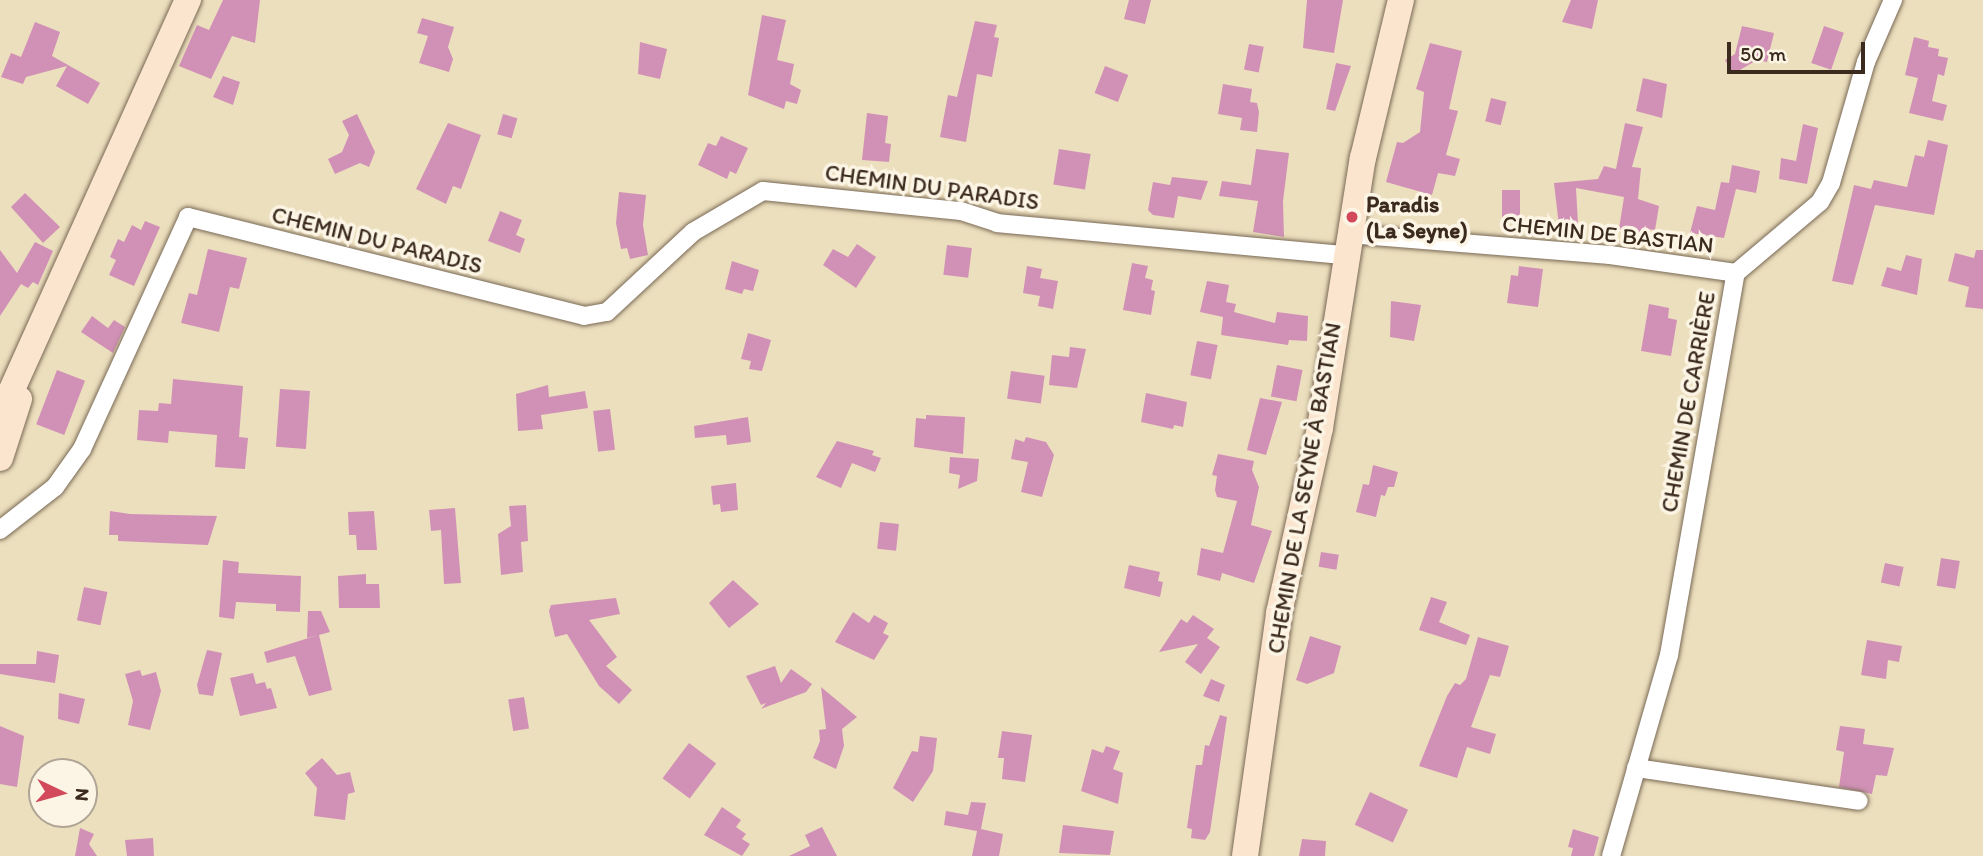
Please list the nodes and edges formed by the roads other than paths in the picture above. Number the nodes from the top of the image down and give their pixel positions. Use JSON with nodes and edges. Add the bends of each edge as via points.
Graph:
{"nodes":[{"id":1,"x":187,"y":0,"type":"edge"},
{"id":2,"x":1401,"y":0,"type":"edge"},
{"id":3,"x":1893,"y":0,"type":"edge"},
{"id":4,"x":1347,"y":244,"type":"junction"},
{"id":5,"x":1736,"y":274,"type":"junction"},
{"id":6,"x":40,"y":334,"type":"junction"},
{"id":7,"x":0,"y":416,"type":"edge"},
{"id":8,"x":0,"y":458,"type":"edge"},
{"id":9,"x":0,"y":530,"type":"edge"},
{"id":10,"x":1636,"y":768,"type":"junction"},
{"id":11,"x":1859,"y":801,"type":"dead end"},
{"id":12,"x":1245,"y":856,"type":"edge"},
{"id":13,"x":1611,"y":856,"type":"edge"}],
"edges":[{"from":1,"to":6,"type":"street"},
{"from":2,"to":4,"type":"street","name":"CHEMIN DE LA SEYNE À BASTIAN"},
{"from":3,"to":5,"type":"street","name":"CHEMIN DE CARRIÈRE","via":[[1866,62],[1831,183],[1820,202]]},
{"from":4,"to":5,"type":"street","name":"CHEMIN DE BASTIAN","via":[[1610,255]]},
{"from":4,"to":9,"type":"street","name":"CHEMIN DU PARADIS","via":[[997,223],[961,211],[763,191],[693,232],[607,312],[584,316],[188,217],[82,449],[55,487]]},
{"from":4,"to":12,"type":"street","name":"CHEMIN DE LA SEYNE À BASTIAN","via":[[1320,428],[1279,613]]},
{"from":5,"to":10,"type":"street","name":"CHEMIN DE CARRIÈRE","via":[[1669,655]]},
{"from":6,"to":7,"type":"street"},
{"from":6,"to":8,"type":"street"},
{"from":10,"to":11,"type":"street"},
{"from":10,"to":13,"type":"street","name":"CHEMIN DE CARRIÈRE"}]}
